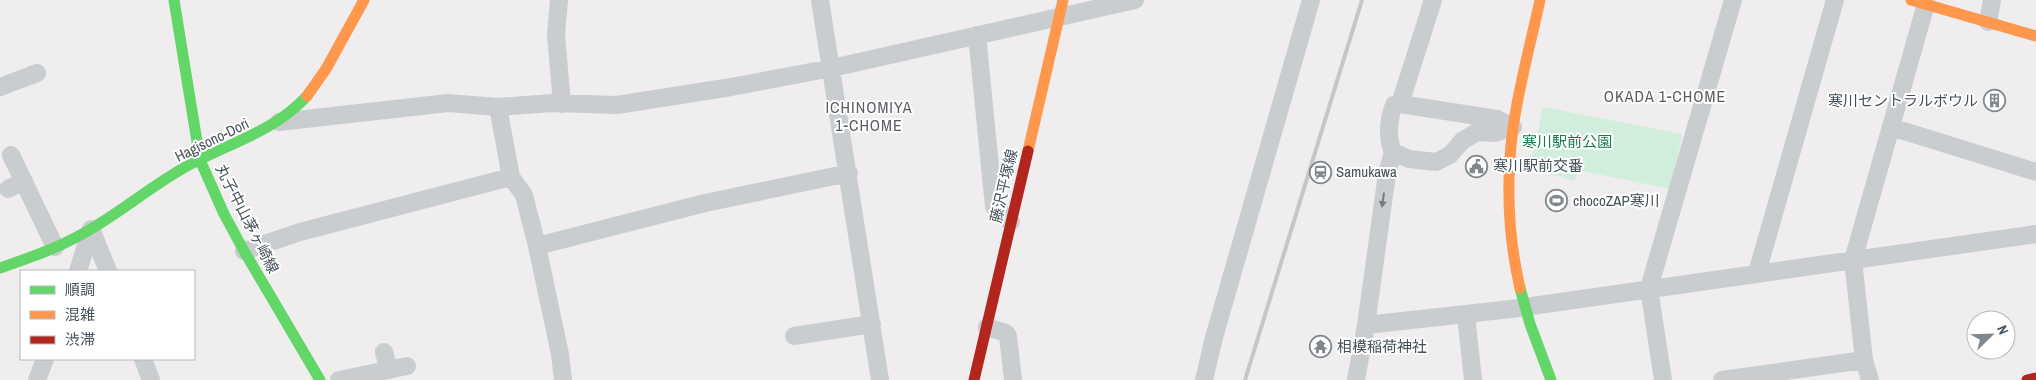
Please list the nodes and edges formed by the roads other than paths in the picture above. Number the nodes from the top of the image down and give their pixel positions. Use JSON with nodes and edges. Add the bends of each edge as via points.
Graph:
{"nodes":[{"id":1,"x":174,"y":0,"type":"edge"},
{"id":2,"x":364,"y":0,"type":"edge"},
{"id":3,"x":559,"y":0,"type":"edge"},
{"id":4,"x":820,"y":0,"type":"edge"},
{"id":5,"x":1135,"y":0,"type":"edge"},
{"id":6,"x":1311,"y":0,"type":"edge"},
{"id":7,"x":1433,"y":0,"type":"edge"},
{"id":8,"x":1540,"y":0,"type":"edge"},
{"id":9,"x":1733,"y":0,"type":"edge"},
{"id":10,"x":1835,"y":0,"type":"edge"},
{"id":11,"x":1992,"y":0,"type":"edge"},
{"id":12,"x":1918,"y":2,"type":"edge"},
{"id":13,"x":1061,"y":8,"type":"edge"},
{"id":14,"x":1988,"y":22,"type":"junction"},
{"id":15,"x":977,"y":35,"type":"junction"},
{"id":16,"x":2036,"y":36,"type":"edge"},
{"id":17,"x":832,"y":68,"type":"junction"},
{"id":18,"x":37,"y":73,"type":"dead end"},
{"id":19,"x":0,"y":87,"type":"edge"},
{"id":20,"x":562,"y":104,"type":"junction"},
{"id":21,"x":1400,"y":104,"type":"junction"},
{"id":22,"x":498,"y":107,"type":"junction"},
{"id":23,"x":279,"y":122,"type":"junction"},
{"id":24,"x":1513,"y":127,"type":"junction"},
{"id":25,"x":1891,"y":127,"type":"junction"},
{"id":26,"x":1393,"y":152,"type":"junction"},
{"id":27,"x":11,"y":154,"type":"dead end"},
{"id":28,"x":200,"y":160,"type":"junction"},
{"id":29,"x":2036,"y":172,"type":"edge"},
{"id":30,"x":849,"y":173,"type":"junction"},
{"id":31,"x":511,"y":177,"type":"junction"},
{"id":32,"x":1011,"y":222,"type":"junction"},
{"id":33,"x":91,"y":229,"type":"junction"},
{"id":34,"x":2036,"y":234,"type":"edge"},
{"id":35,"x":537,"y":246,"type":"junction"},
{"id":36,"x":55,"y":247,"type":"junction"},
{"id":37,"x":244,"y":251,"type":"junction"},
{"id":38,"x":1854,"y":260,"type":"junction"},
{"id":39,"x":0,"y":268,"type":"edge"},
{"id":40,"x":78,"y":270,"type":"edge"},
{"id":41,"x":108,"y":270,"type":"edge"},
{"id":42,"x":1757,"y":273,"type":"junction"},
{"id":43,"x":1649,"y":288,"type":"junction"},
{"id":44,"x":1524,"y":307,"type":"junction"},
{"id":45,"x":1466,"y":315,"type":"junction"},
{"id":46,"x":872,"y":324,"type":"junction"},
{"id":47,"x":1366,"y":325,"type":"junction"},
{"id":48,"x":987,"y":328,"type":"junction"},
{"id":49,"x":794,"y":336,"type":"dead end"},
{"id":50,"x":384,"y":352,"type":"dead end"},
{"id":51,"x":45,"y":360,"type":"edge"},
{"id":52,"x":143,"y":360,"type":"edge"},
{"id":53,"x":1864,"y":360,"type":"junction"},
{"id":54,"x":407,"y":366,"type":"dead end"},
{"id":55,"x":389,"y":370,"type":"junction"},
{"id":56,"x":2036,"y":378,"type":"edge"},
{"id":57,"x":37,"y":380,"type":"edge"},
{"id":58,"x":151,"y":380,"type":"edge"},
{"id":59,"x":320,"y":380,"type":"edge"},
{"id":60,"x":339,"y":380,"type":"edge"},
{"id":61,"x":563,"y":380,"type":"edge"},
{"id":62,"x":880,"y":380,"type":"edge"},
{"id":63,"x":974,"y":380,"type":"edge"},
{"id":64,"x":1012,"y":380,"type":"edge"},
{"id":65,"x":1204,"y":380,"type":"edge"},
{"id":66,"x":1356,"y":380,"type":"edge"},
{"id":67,"x":1473,"y":380,"type":"edge"},
{"id":68,"x":1551,"y":380,"type":"edge"},
{"id":69,"x":1663,"y":380,"type":"edge"},
{"id":70,"x":1722,"y":380,"type":"edge"},
{"id":71,"x":1870,"y":380,"type":"edge"},
{"id":72,"x":2027,"y":380,"type":"edge"}],
"edges":[{"from":1,"to":28,"type":"street","name":"丸子中山茅ヶ崎線"},
{"from":2,"to":23,"type":"street","name":"Hagisono-Dori","via":[[318,81],[299,105]]},
{"from":3,"to":20,"type":"street","via":[[556,35]]},
{"from":4,"to":17,"type":"street"},
{"from":5,"to":13,"type":"street"},
{"from":6,"to":65,"type":"street"},
{"from":7,"to":21,"type":"street"},
{"from":8,"to":24,"type":"street"},
{"from":9,"to":43,"type":"street"},
{"from":10,"to":42,"type":"street"},
{"from":11,"to":14,"type":"street"},
{"from":12,"to":14,"type":"street"},
{"from":12,"to":25,"type":"street"},
{"from":13,"to":15,"type":"street"},
{"from":13,"to":32,"type":"street","name":"藤沢平塚線"},
{"from":14,"to":16,"type":"street"},
{"from":15,"to":17,"type":"street"},
{"from":15,"to":32,"type":"street","via":[[994,207]]},
{"from":17,"to":20,"type":"street","via":[[617,105]]},
{"from":17,"to":30,"type":"street"},
{"from":18,"to":19,"type":"street"},
{"from":20,"to":22,"type":"street"},
{"from":21,"to":24,"type":"street","via":[[1497,119]]},
{"from":21,"to":26,"type":"street","via":[[1394,105],[1391,111],[1389,143]]},
{"from":22,"to":23,"type":"street","via":[[448,102]]},
{"from":22,"to":31,"type":"street"},
{"from":23,"to":28,"type":"street","name":"Hagisono-Dori"},
{"from":24,"to":26,"type":"street","via":[[1495,133],[1477,132],[1462,141],[1450,155],[1436,162],[1409,160]]},
{"from":24,"to":44,"type":"street","via":[[1509,192],[1513,248]]},
{"from":25,"to":29,"type":"street"},
{"from":25,"to":38,"type":"street"},
{"from":26,"to":47,"type":"street","one_way":true,"via":[[1387,174]]},
{"from":27,"to":36,"type":"street","via":[[16,185]]},
{"from":28,"to":33,"type":"street","name":"Hagisono-Dori"},
{"from":28,"to":37,"type":"street","name":"丸子中山茅ヶ崎線"},
{"from":30,"to":35,"type":"street","via":[[705,202]]},
{"from":30,"to":46,"type":"street"},
{"from":31,"to":35,"type":"street","via":[[524,195]]},
{"from":31,"to":37,"type":"street","via":[[300,232]]},
{"from":32,"to":48,"type":"street","name":"藤沢平塚線"},
{"from":33,"to":36,"type":"street","name":"Hagisono-Dori"},
{"from":33,"to":40,"type":"street"},
{"from":33,"to":41,"type":"street"},
{"from":34,"to":38,"type":"street"},
{"from":35,"to":61,"type":"street"},
{"from":36,"to":39,"type":"street","name":"Hagisono-Dori"},
{"from":37,"to":59,"type":"street","name":"丸子中山茅ヶ崎線"},
{"from":38,"to":42,"type":"street"},
{"from":38,"to":53,"type":"street"},
{"from":42,"to":43,"type":"street"},
{"from":43,"to":44,"type":"street"},
{"from":43,"to":69,"type":"street"},
{"from":44,"to":45,"type":"street"},
{"from":44,"to":68,"type":"street"},
{"from":45,"to":47,"type":"street"},
{"from":45,"to":67,"type":"street"},
{"from":46,"to":49,"type":"street"},
{"from":46,"to":62,"type":"street"},
{"from":47,"to":66,"type":"street"},
{"from":48,"to":63,"type":"street","name":"藤沢平塚線"},
{"from":48,"to":64,"type":"street","via":[[1008,336]]},
{"from":50,"to":55,"type":"street"},
{"from":51,"to":57,"type":"street"},
{"from":52,"to":58,"type":"street"},
{"from":53,"to":70,"type":"street"},
{"from":53,"to":71,"type":"street"},
{"from":54,"to":55,"type":"street"},
{"from":55,"to":60,"type":"street"},
{"from":56,"to":72,"type":"street"}]}
